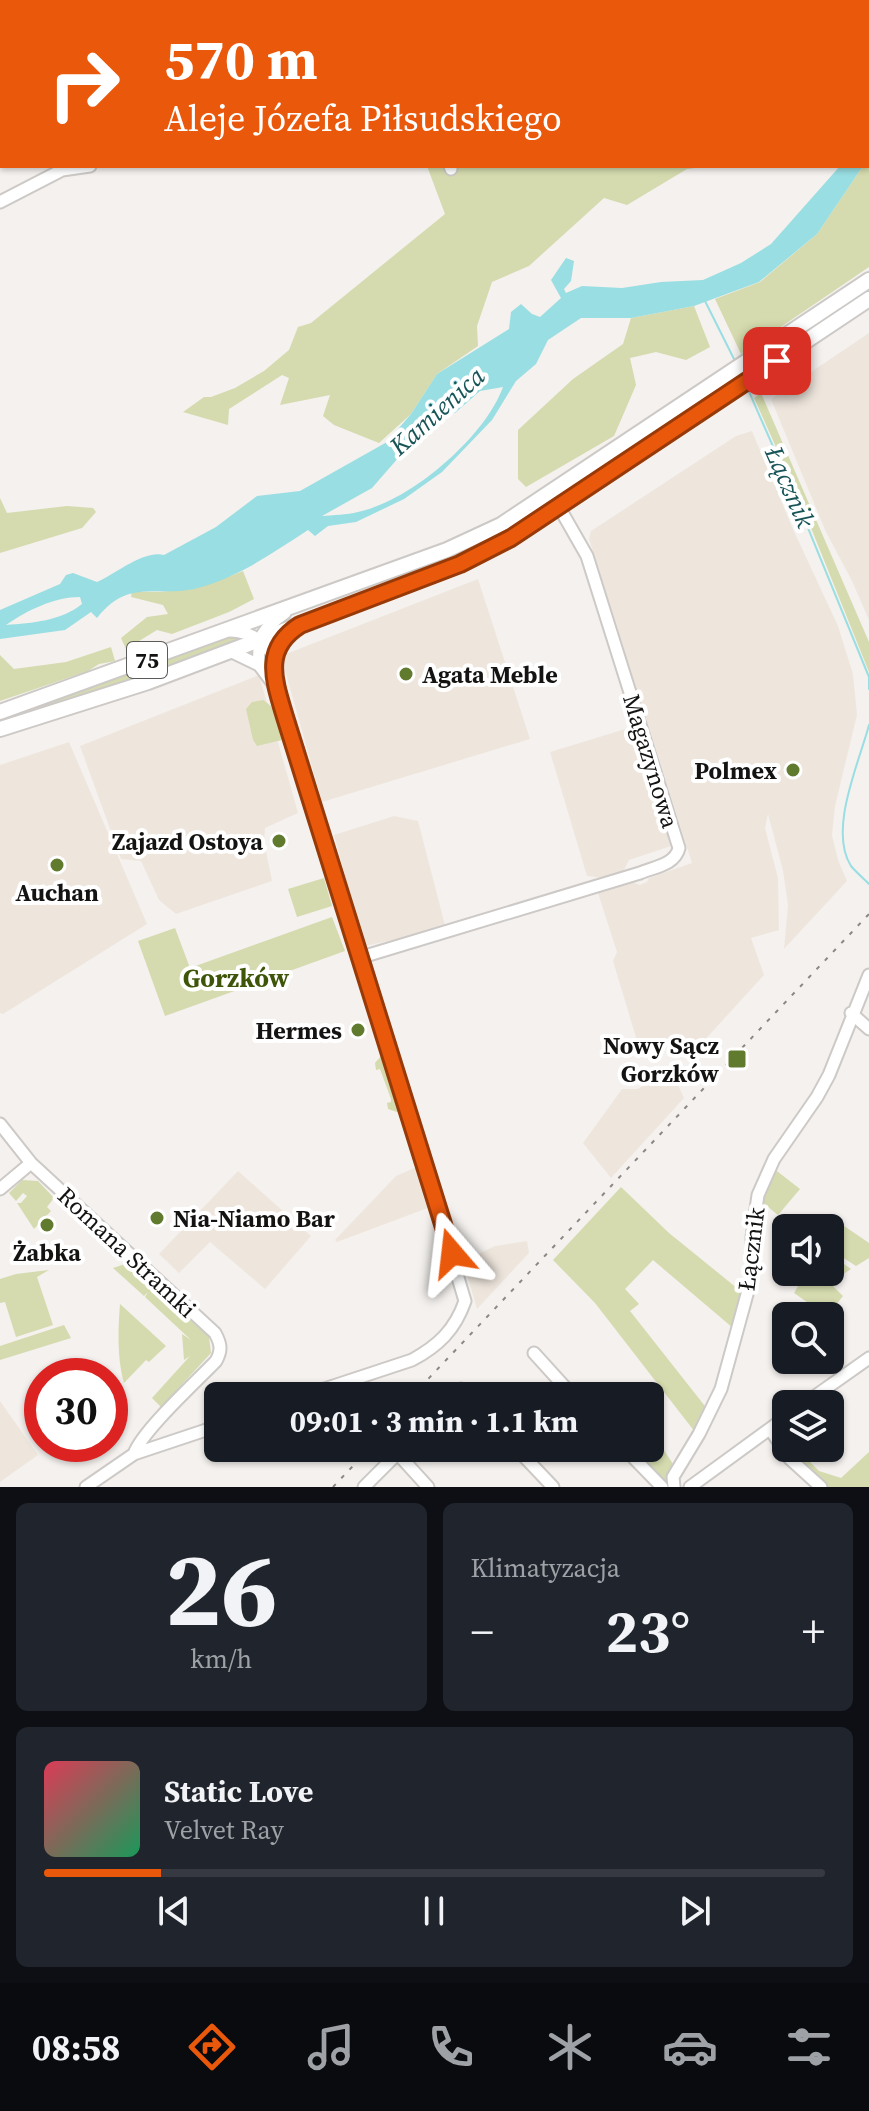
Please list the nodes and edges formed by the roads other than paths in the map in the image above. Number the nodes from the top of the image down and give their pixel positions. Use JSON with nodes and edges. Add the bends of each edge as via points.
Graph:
{"nodes":[{"id":1,"x":76,"y":168,"type":"edge"},
{"id":2,"x":0,"y":202,"type":"edge"},
{"id":3,"x":869,"y":280,"type":"edge"},
{"id":4,"x":869,"y":299,"type":"edge"},
{"id":5,"x":587,"y":468,"type":"junction"},
{"id":6,"x":596,"y":481,"type":"junction"},
{"id":7,"x":556,"y":499,"type":"junction"},
{"id":8,"x":374,"y":577,"type":"junction"},
{"id":9,"x":380,"y":594,"type":"junction"},
{"id":10,"x":293,"y":607,"type":"junction"},
{"id":11,"x":300,"y":625,"type":"junction"},
{"id":12,"x":230,"y":631,"type":"junction"},
{"id":13,"x":260,"y":640,"type":"junction"},
{"id":14,"x":230,"y":651,"type":"junction"},
{"id":15,"x":274,"y":657,"type":"junction"},
{"id":16,"x":259,"y":665,"type":"junction"},
{"id":17,"x":277,"y":689,"type":"junction"},
{"id":18,"x":0,"y":712,"type":"edge"},
{"id":19,"x":0,"y":729,"type":"edge"},
{"id":20,"x":362,"y":957,"type":"junction"},
{"id":21,"x":869,"y":975,"type":"edge"},
{"id":22,"x":851,"y":1013,"type":"junction"},
{"id":23,"x":869,"y":1029,"type":"edge"},
{"id":24,"x":0,"y":1124,"type":"edge"},
{"id":25,"x":31,"y":1163,"type":"junction"},
{"id":26,"x":0,"y":1189,"type":"edge"},
{"id":27,"x":534,"y":1353,"type":"dead end"},
{"id":28,"x":869,"y":1358,"type":"edge"},
{"id":29,"x":345,"y":1382,"type":"edge"},
{"id":30,"x":560,"y":1382,"type":"edge"},
{"id":31,"x":824,"y":1390,"type":"edge"},
{"id":32,"x":770,"y":1429,"type":"joint"},
{"id":33,"x":204,"y":1431,"type":"edge"},
{"id":34,"x":134,"y":1454,"type":"junction"},
{"id":35,"x":389,"y":1462,"type":"edge"},
{"id":36,"x":409,"y":1462,"type":"edge"},
{"id":37,"x":529,"y":1462,"type":"edge"},
{"id":38,"x":638,"y":1462,"type":"edge"},
{"id":39,"x":86,"y":1487,"type":"edge"},
{"id":40,"x":364,"y":1487,"type":"edge"},
{"id":41,"x":428,"y":1487,"type":"edge"},
{"id":42,"x":553,"y":1487,"type":"edge"},
{"id":43,"x":662,"y":1487,"type":"edge"},
{"id":44,"x":674,"y":1487,"type":"edge"},
{"id":45,"x":690,"y":1487,"type":"edge"},
{"id":46,"x":821,"y":1487,"type":"edge"}],
"edges":[{"from":1,"to":2,"type":"street"},
{"from":3,"to":5,"type":"main road","number":"75"},
{"from":4,"to":6,"type":"main road","number":"75"},
{"from":5,"to":6,"type":"main road"},
{"from":5,"to":7,"type":"main road","number":"75"},
{"from":6,"to":7,"type":"main road","number":"75"},
{"from":7,"to":8,"type":"main road","number":"75"},
{"from":7,"to":9,"type":"main road","number":"75","via":[[511,538]]},
{"from":7,"to":20,"type":"street","name":"Magazynowa","via":[[587,556],[679,848],[677,856],[640,873]]},
{"from":8,"to":9,"type":"main road"},
{"from":8,"to":10,"type":"main road","number":"75"},
{"from":9,"to":11,"type":"main road","number":"75"},
{"from":10,"to":12,"type":"main road","number":"75"},
{"from":10,"to":13,"type":"street","via":[[269,623]]},
{"from":11,"to":13,"type":"main road","number":"75"},
{"from":11,"to":15,"type":"street","via":[[284,635]]},
{"from":12,"to":13,"type":"street","via":[[248,631]]},
{"from":12,"to":18,"type":"main road","number":"75"},
{"from":13,"to":14,"type":"main road","number":"75"},
{"from":13,"to":15,"type":"street"},
{"from":13,"to":16,"type":"street"},
{"from":14,"to":16,"type":"street"},
{"from":14,"to":19,"type":"main road","number":"75"},
{"from":15,"to":17,"type":"street"},
{"from":16,"to":17,"type":"street"},
{"from":17,"to":20,"type":"street"},
{"from":20,"to":29,"type":"street","via":[[465,1301],[453,1328],[426,1353]]},
{"from":21,"to":22,"type":"street","name":"Łącznik"},
{"from":22,"to":23,"type":"street"},
{"from":22,"to":44,"type":"street","name":"Łącznik","via":[[829,1075],[774,1159],[758,1195],[749,1287],[721,1389],[673,1477]]},
{"from":24,"to":25,"type":"street","name":"Romana Stramki"},
{"from":25,"to":26,"type":"street"},
{"from":25,"to":34,"type":"street","name":"Romana Stramki","via":[[220,1343],[216,1361]]},
{"from":27,"to":30,"type":"street"},
{"from":28,"to":31,"type":"street"},
{"from":32,"to":45,"type":"street"},
{"from":32,"to":46,"type":"street","via":[[790,1459]]},
{"from":33,"to":34,"type":"street"},
{"from":34,"to":39,"type":"street"},
{"from":35,"to":40,"type":"street"},
{"from":36,"to":41,"type":"street"},
{"from":37,"to":42,"type":"street"},
{"from":38,"to":43,"type":"street"}]}
